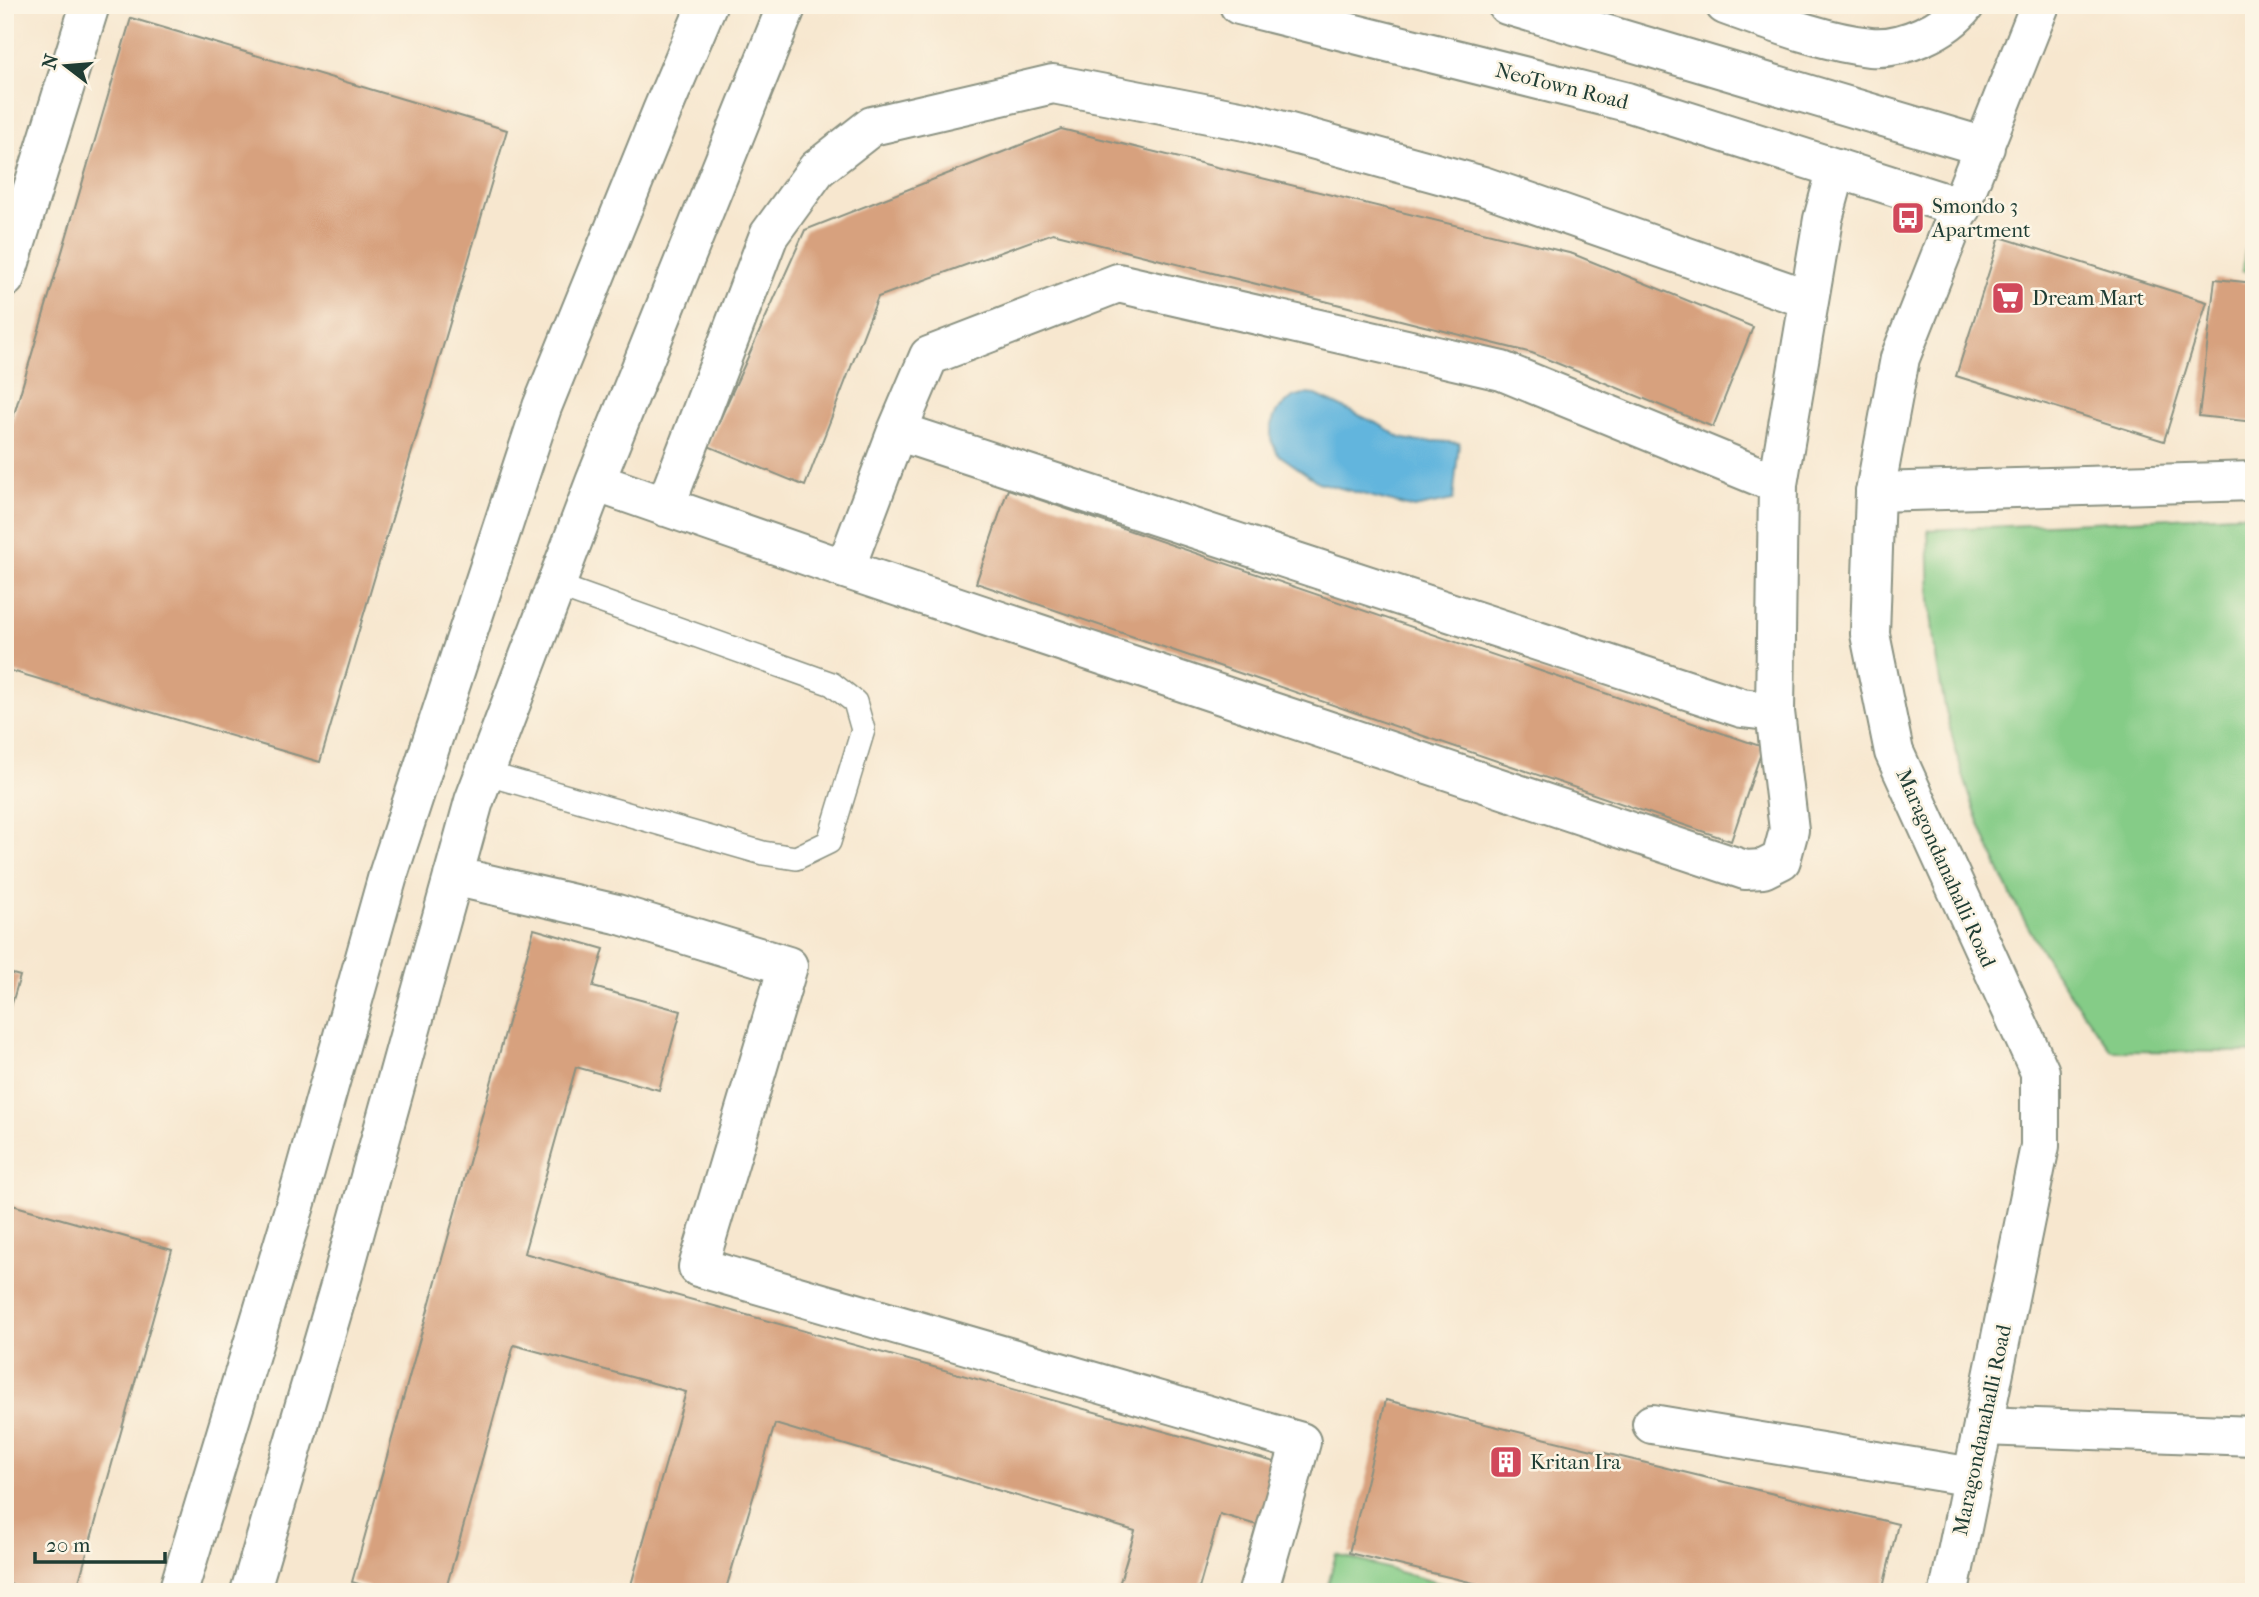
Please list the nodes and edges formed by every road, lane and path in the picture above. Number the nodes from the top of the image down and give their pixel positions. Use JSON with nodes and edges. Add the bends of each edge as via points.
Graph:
{"nodes":[{"id":1,"x":90,"y":5,"type":"edge"},
{"id":2,"x":707,"y":5,"type":"edge"},
{"id":3,"x":788,"y":5,"type":"edge"},
{"id":4,"x":1239,"y":5,"type":"edge"},
{"id":5,"x":1507,"y":5,"type":"edge"},
{"id":6,"x":1726,"y":5,"type":"edge"},
{"id":7,"x":1965,"y":5,"type":"edge"},
{"id":8,"x":2040,"y":5,"type":"edge"},
{"id":9,"x":1985,"y":147,"type":"junction"},
{"id":10,"x":1838,"y":168,"type":"junction"},
{"id":11,"x":1962,"y":208,"type":"junction"},
{"id":12,"x":5,"y":278,"type":"edge"},
{"id":13,"x":1808,"y":299,"type":"junction"},
{"id":14,"x":897,"y":431,"type":"junction"},
{"id":15,"x":2254,"y":481,"type":"edge"},
{"id":16,"x":595,"y":482,"type":"junction"},
{"id":17,"x":1778,"y":484,"type":"junction"},
{"id":18,"x":1875,"y":492,"type":"junction"},
{"id":19,"x":655,"y":503,"type":"junction"},
{"id":20,"x":845,"y":569,"type":"junction"},
{"id":21,"x":555,"y":585,"type":"junction"},
{"id":22,"x":1775,"y":712,"type":"junction"},
{"id":23,"x":484,"y":773,"type":"junction"},
{"id":24,"x":453,"y":876,"type":"junction"},
{"id":25,"x":1652,"y":1424,"type":"dead end"},
{"id":26,"x":1983,"y":1426,"type":"junction"},
{"id":27,"x":2254,"y":1436,"type":"edge"},
{"id":28,"x":1973,"y":1477,"type":"junction"},
{"id":29,"x":178,"y":1592,"type":"edge"},
{"id":30,"x":250,"y":1592,"type":"edge"},
{"id":31,"x":1258,"y":1592,"type":"edge"},
{"id":32,"x":1949,"y":1592,"type":"edge"}],
"edges":[{"from":1,"to":12,"type":"street"},
{"from":2,"to":29,"type":"street","via":[[542,407],[389,872],[300,1189]]},
{"from":3,"to":16,"type":"street"},
{"from":4,"to":10,"type":"street","name":"NeoTown Road","via":[[1628,102]]},
{"from":5,"to":9,"type":"street"},
{"from":6,"to":7,"type":"street","via":[[1796,30],[1872,47],[1916,40],[1955,18]]},
{"from":8,"to":9,"type":"street","name":"Maragondanahalli Road"},
{"from":9,"to":11,"type":"street","name":"Maragondanahalli Road"},
{"from":10,"to":11,"type":"street","name":"NeoTown Road"},
{"from":10,"to":13,"type":"street"},
{"from":11,"to":18,"type":"street","name":"Maragondanahalli Road","via":[[1900,358]]},
{"from":13,"to":17,"type":"street"},
{"from":13,"to":19,"type":"street","via":[[1483,186],[1250,122],[1053,84],[872,125],[817,169],[769,236]]},
{"from":14,"to":17,"type":"street","via":[[929,356],[1118,283],[1502,372]]},
{"from":14,"to":20,"type":"street"},
{"from":14,"to":22,"type":"street","via":[[1742,708]]},
{"from":15,"to":18,"type":"street"},
{"from":16,"to":19,"type":"street"},
{"from":16,"to":21,"type":"street"},
{"from":17,"to":22,"type":"street"},
{"from":18,"to":26,"type":"street","name":"Maragondanahalli Road","via":[[1870,634],[1894,752],[2040,1072],[2040,1146]]},
{"from":19,"to":20,"type":"street"},
{"from":20,"to":22,"type":"street","via":[[1745,870],[1763,869],[1781,860],[1789,830]]},
{"from":21,"to":23,"type":"street"},
{"from":21,"to":23,"type":"lane","via":[[832,684],[855,702],[863,730],[829,842],[796,858],[763,853]]},
{"from":23,"to":24,"type":"street"},
{"from":24,"to":30,"type":"street"},
{"from":24,"to":31,"type":"street","via":[[617,914],[788,966],[698,1267],[1301,1442]]},
{"from":25,"to":28,"type":"street"},
{"from":26,"to":27,"type":"street"},
{"from":26,"to":28,"type":"street","name":"Maragondanahalli Road"},
{"from":28,"to":32,"type":"street","name":"Maragondanahalli Road"}]}
